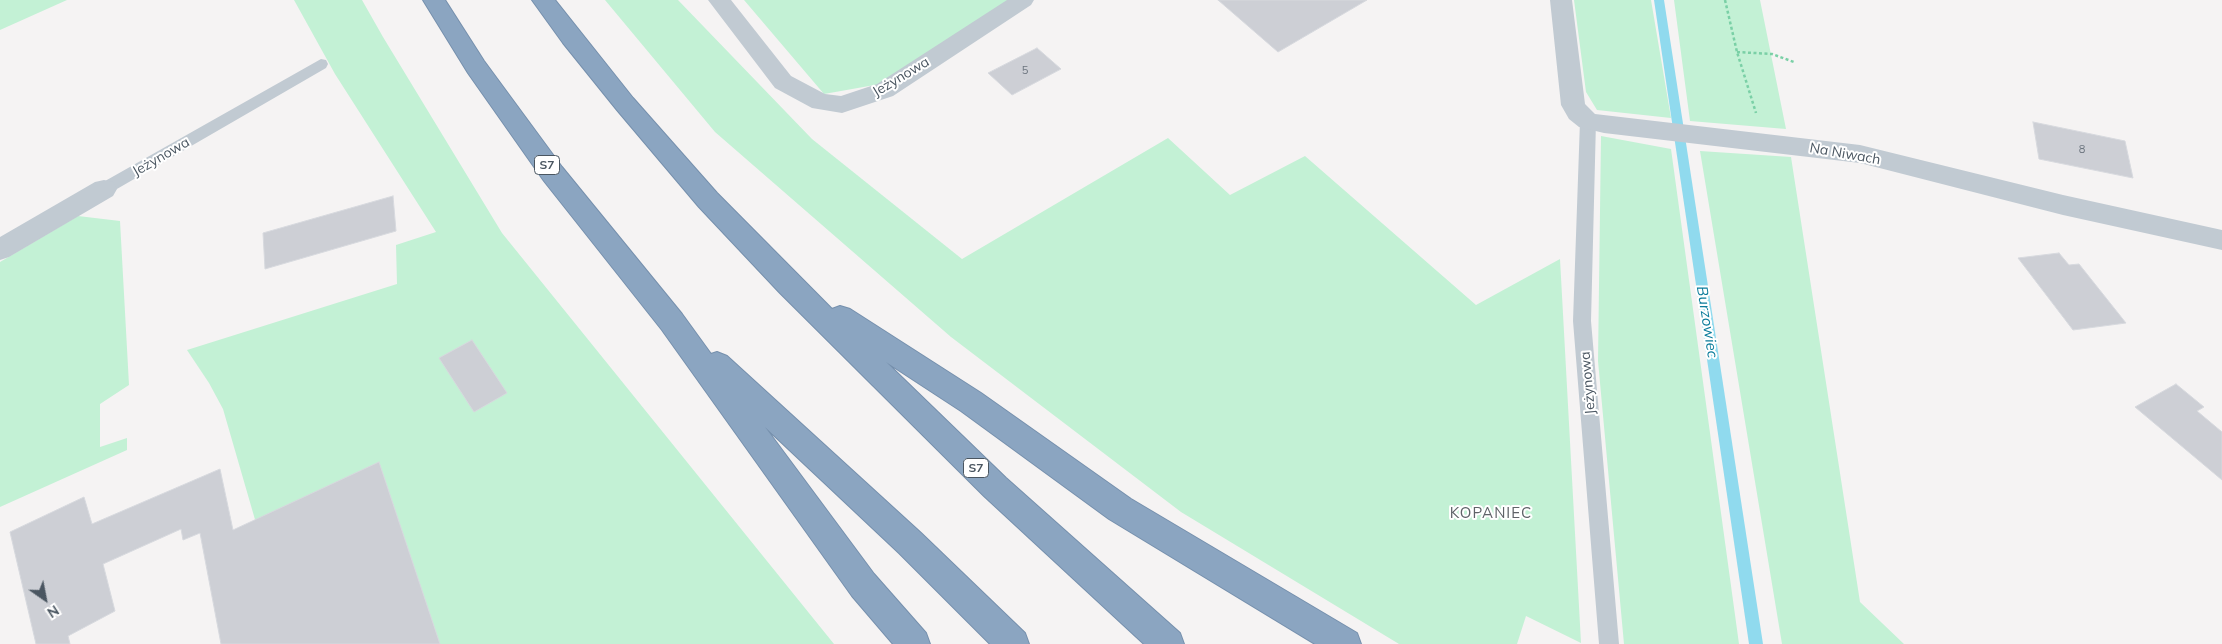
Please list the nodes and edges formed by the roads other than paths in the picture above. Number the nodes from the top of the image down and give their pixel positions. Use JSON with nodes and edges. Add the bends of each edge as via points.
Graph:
{"nodes":[{"id":1,"x":434,"y":0,"type":"edge"},
{"id":2,"x":543,"y":0,"type":"edge"},
{"id":3,"x":719,"y":0,"type":"edge"},
{"id":4,"x":1023,"y":0,"type":"edge"},
{"id":5,"x":1561,"y":0,"type":"edge"},
{"id":6,"x":321,"y":64,"type":"dead end"},
{"id":7,"x":1596,"y":123,"type":"junction"},
{"id":8,"x":104,"y":190,"type":"joint"},
{"id":9,"x":2222,"y":240,"type":"edge"},
{"id":10,"x":0,"y":250,"type":"edge"},
{"id":11,"x":790,"y":285,"type":"junction"},
{"id":12,"x":672,"y":322,"type":"junction"},
{"id":13,"x":914,"y":644,"type":"edge"},
{"id":14,"x":1013,"y":644,"type":"edge"},
{"id":15,"x":1168,"y":644,"type":"edge"},
{"id":16,"x":1345,"y":644,"type":"edge"},
{"id":17,"x":1609,"y":644,"type":"edge"}],
"edges":[{"from":1,"to":12,"type":"highway","number":"S7","via":[[476,67],[553,174]]},
{"from":2,"to":11,"type":"highway","number":"S7","via":[[625,104],[708,200]]},
{"from":3,"to":4,"type":"street","name":"Jeżynowa","via":[[784,82],[820,102],[836,105],[858,101],[885,90]]},
{"from":5,"to":7,"type":"street","via":[[1573,105],[1578,113]]},
{"from":6,"to":8,"type":"lane","name":"Jeżynowa"},
{"from":7,"to":9,"type":"street","name":"Na Niwach","via":[[1860,154],[2063,205]]},
{"from":7,"to":17,"type":"lane","name":"Jeżynowa","via":[[1582,321]]},
{"from":8,"to":10,"type":"street","name":"Jeżynowa"},
{"from":11,"to":15,"type":"highway","number":"S7","via":[[995,487]]},
{"from":11,"to":16,"type":"highway","via":[[970,402],[1120,509]]},
{"from":12,"to":13,"type":"highway","via":[[863,584]]},
{"from":12,"to":14,"type":"highway","number":"S7","via":[[910,543]]}]}
